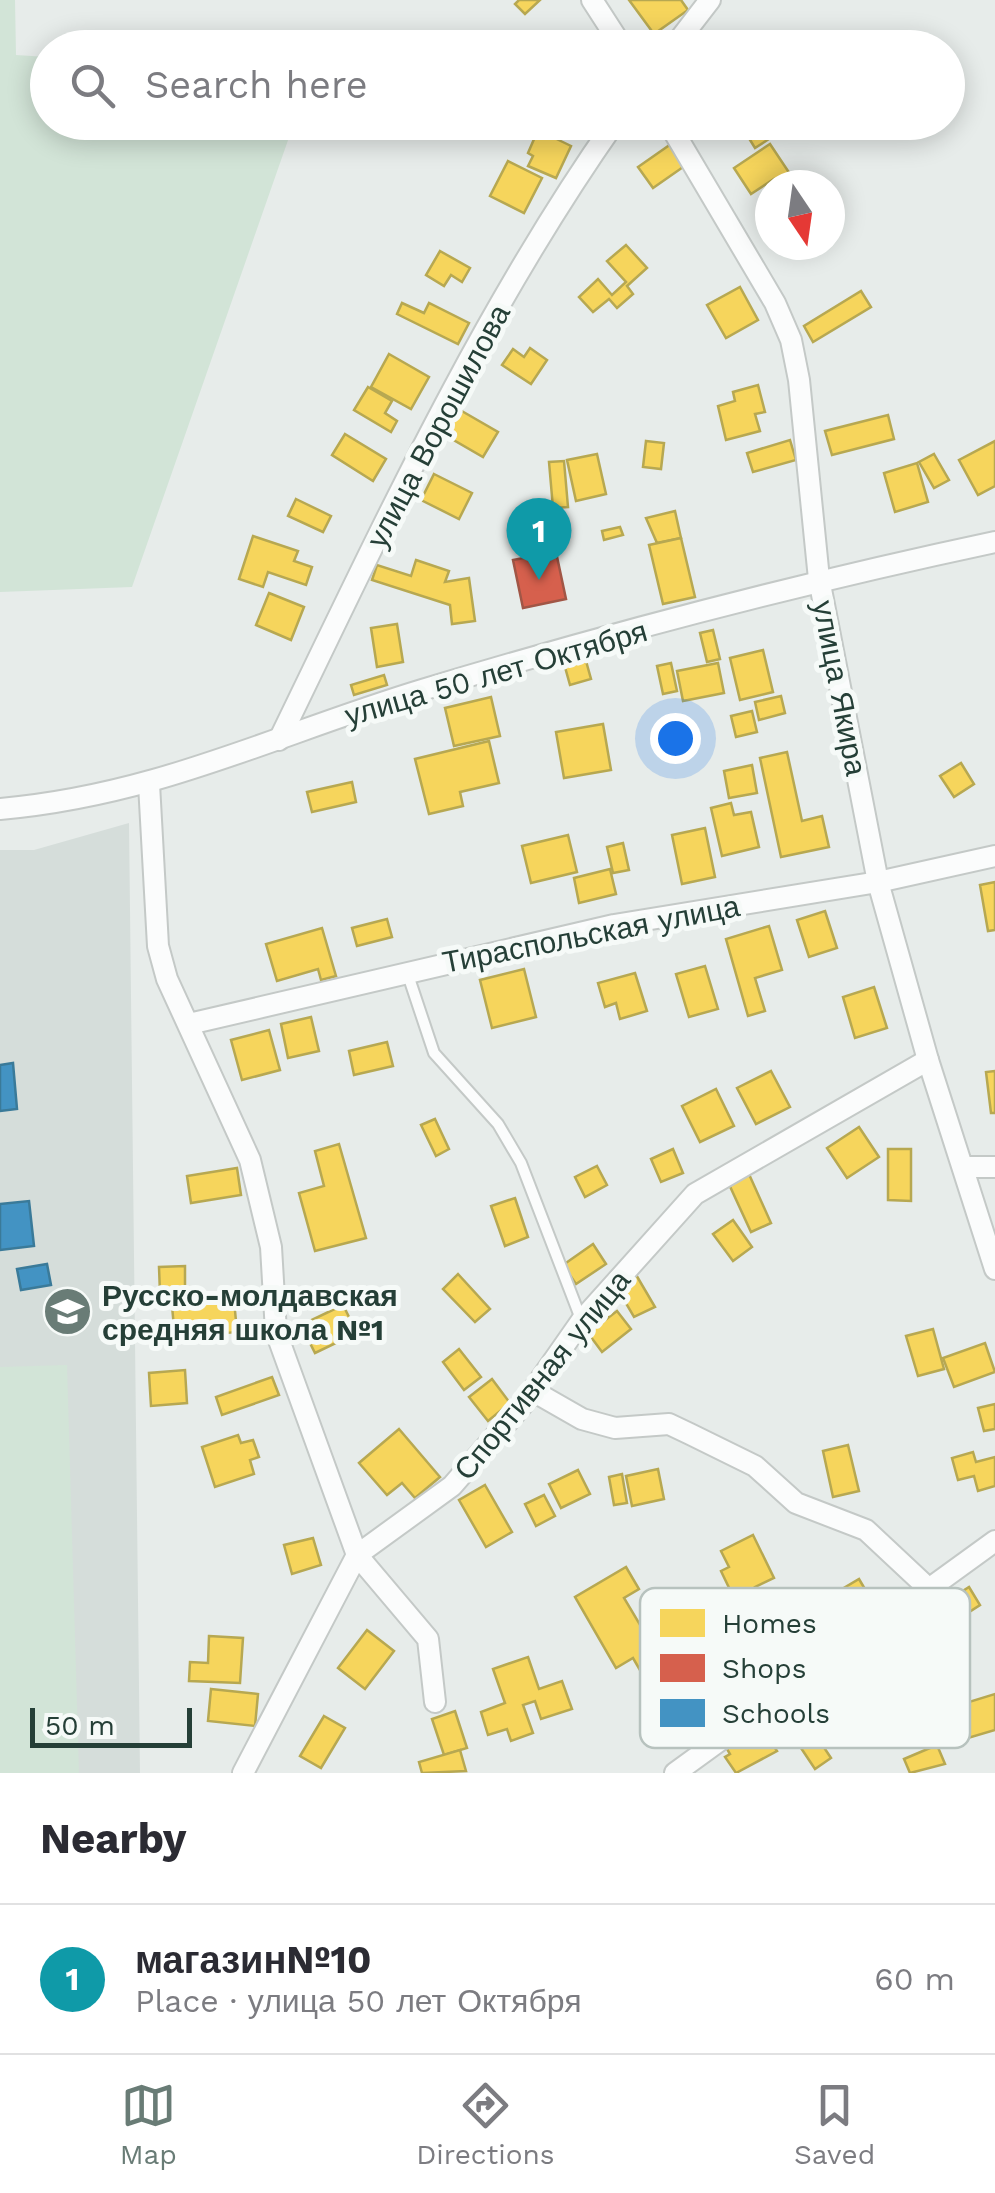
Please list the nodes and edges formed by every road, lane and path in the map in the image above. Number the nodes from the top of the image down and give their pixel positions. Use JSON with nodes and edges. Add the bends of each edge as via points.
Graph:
{"nodes":[{"id":1,"x":592,"y":0,"type":"edge"},
{"id":2,"x":710,"y":0,"type":"edge"},
{"id":3,"x":611,"y":30,"type":"edge"},
{"id":4,"x":688,"y":30,"type":"edge"},
{"id":5,"x":603,"y":140,"type":"edge"},
{"id":6,"x":679,"y":140,"type":"edge"},
{"id":7,"x":995,"y":542,"type":"edge"},
{"id":8,"x":818,"y":580,"type":"junction"},
{"id":9,"x":279,"y":740,"type":"junction"},
{"id":10,"x":149,"y":784,"type":"junction"},
{"id":11,"x":0,"y":809,"type":"edge"},
{"id":12,"x":995,"y":856,"type":"edge"},
{"id":13,"x":878,"y":882,"type":"junction"},
{"id":14,"x":407,"y":971,"type":"junction"},
{"id":15,"x":189,"y":1024,"type":"junction"},
{"id":16,"x":928,"y":1060,"type":"junction"},
{"id":17,"x":963,"y":1167,"type":"junction"},
{"id":18,"x":995,"y":1168,"type":"edge"},
{"id":19,"x":995,"y":1269,"type":"edge"},
{"id":20,"x":582,"y":1320,"type":"junction"},
{"id":21,"x":532,"y":1391,"type":"junction"},
{"id":22,"x":995,"y":1542,"type":"edge"},
{"id":23,"x":357,"y":1555,"type":"junction"},
{"id":24,"x":928,"y":1588,"type":"joint"},
{"id":25,"x":435,"y":1702,"type":"dead end"},
{"id":26,"x":713,"y":1748,"type":"edge"},
{"id":27,"x":682,"y":1771,"type":"edge"},
{"id":28,"x":243,"y":1773,"type":"edge"}],
"edges":[{"from":1,"to":3,"type":"street"},
{"from":2,"to":4,"type":"street"},
{"from":5,"to":9,"type":"street","name":"улица Ворошилова","via":[[425,439]]},
{"from":6,"to":8,"type":"street","name":"улица Якира","via":[[791,340]]},
{"from":7,"to":8,"type":"street","name":"улица 50 лет Октября"},
{"from":8,"to":9,"type":"street","name":"улица 50 лет Октября","via":[[420,691]]},
{"from":8,"to":13,"type":"street","name":"улица Якира"},
{"from":9,"to":10,"type":"street","name":"улица 50 лет Октября"},
{"from":10,"to":11,"type":"street","name":"улица 50 лет Октября","via":[[68,803]]},
{"from":10,"to":15,"type":"street","via":[[158,946]]},
{"from":12,"to":13,"type":"street","name":"Тираспольская улица"},
{"from":13,"to":14,"type":"street","name":"Тираспольская улица","via":[[614,925]]},
{"from":13,"to":16,"type":"street","name":"улица Якира"},
{"from":14,"to":15,"type":"street","name":"Тираспольская улица"},
{"from":14,"to":20,"type":"lane","via":[[434,1052],[498,1124],[521,1163]]},
{"from":15,"to":23,"type":"street","via":[[250,1160],[271,1247],[276,1332]]},
{"from":16,"to":17,"type":"street","name":"улица Якира"},
{"from":16,"to":20,"type":"street","name":"Спортивная улица","via":[[695,1194]]},
{"from":17,"to":18,"type":"street"},
{"from":17,"to":19,"type":"street","name":"улица Якира"},
{"from":20,"to":21,"type":"street","name":"Спортивная улица"},
{"from":21,"to":23,"type":"street","name":"Спортивная улица","via":[[452,1486]]},
{"from":21,"to":24,"type":"street","via":[[582,1419],[615,1428],[669,1424],[755,1466],[796,1503],[866,1530]]},
{"from":22,"to":24,"type":"street"},
{"from":23,"to":25,"type":"street","via":[[428,1639]]},
{"from":23,"to":28,"type":"street","name":"Спортивная улица"},
{"from":26,"to":27,"type":"street"}]}
